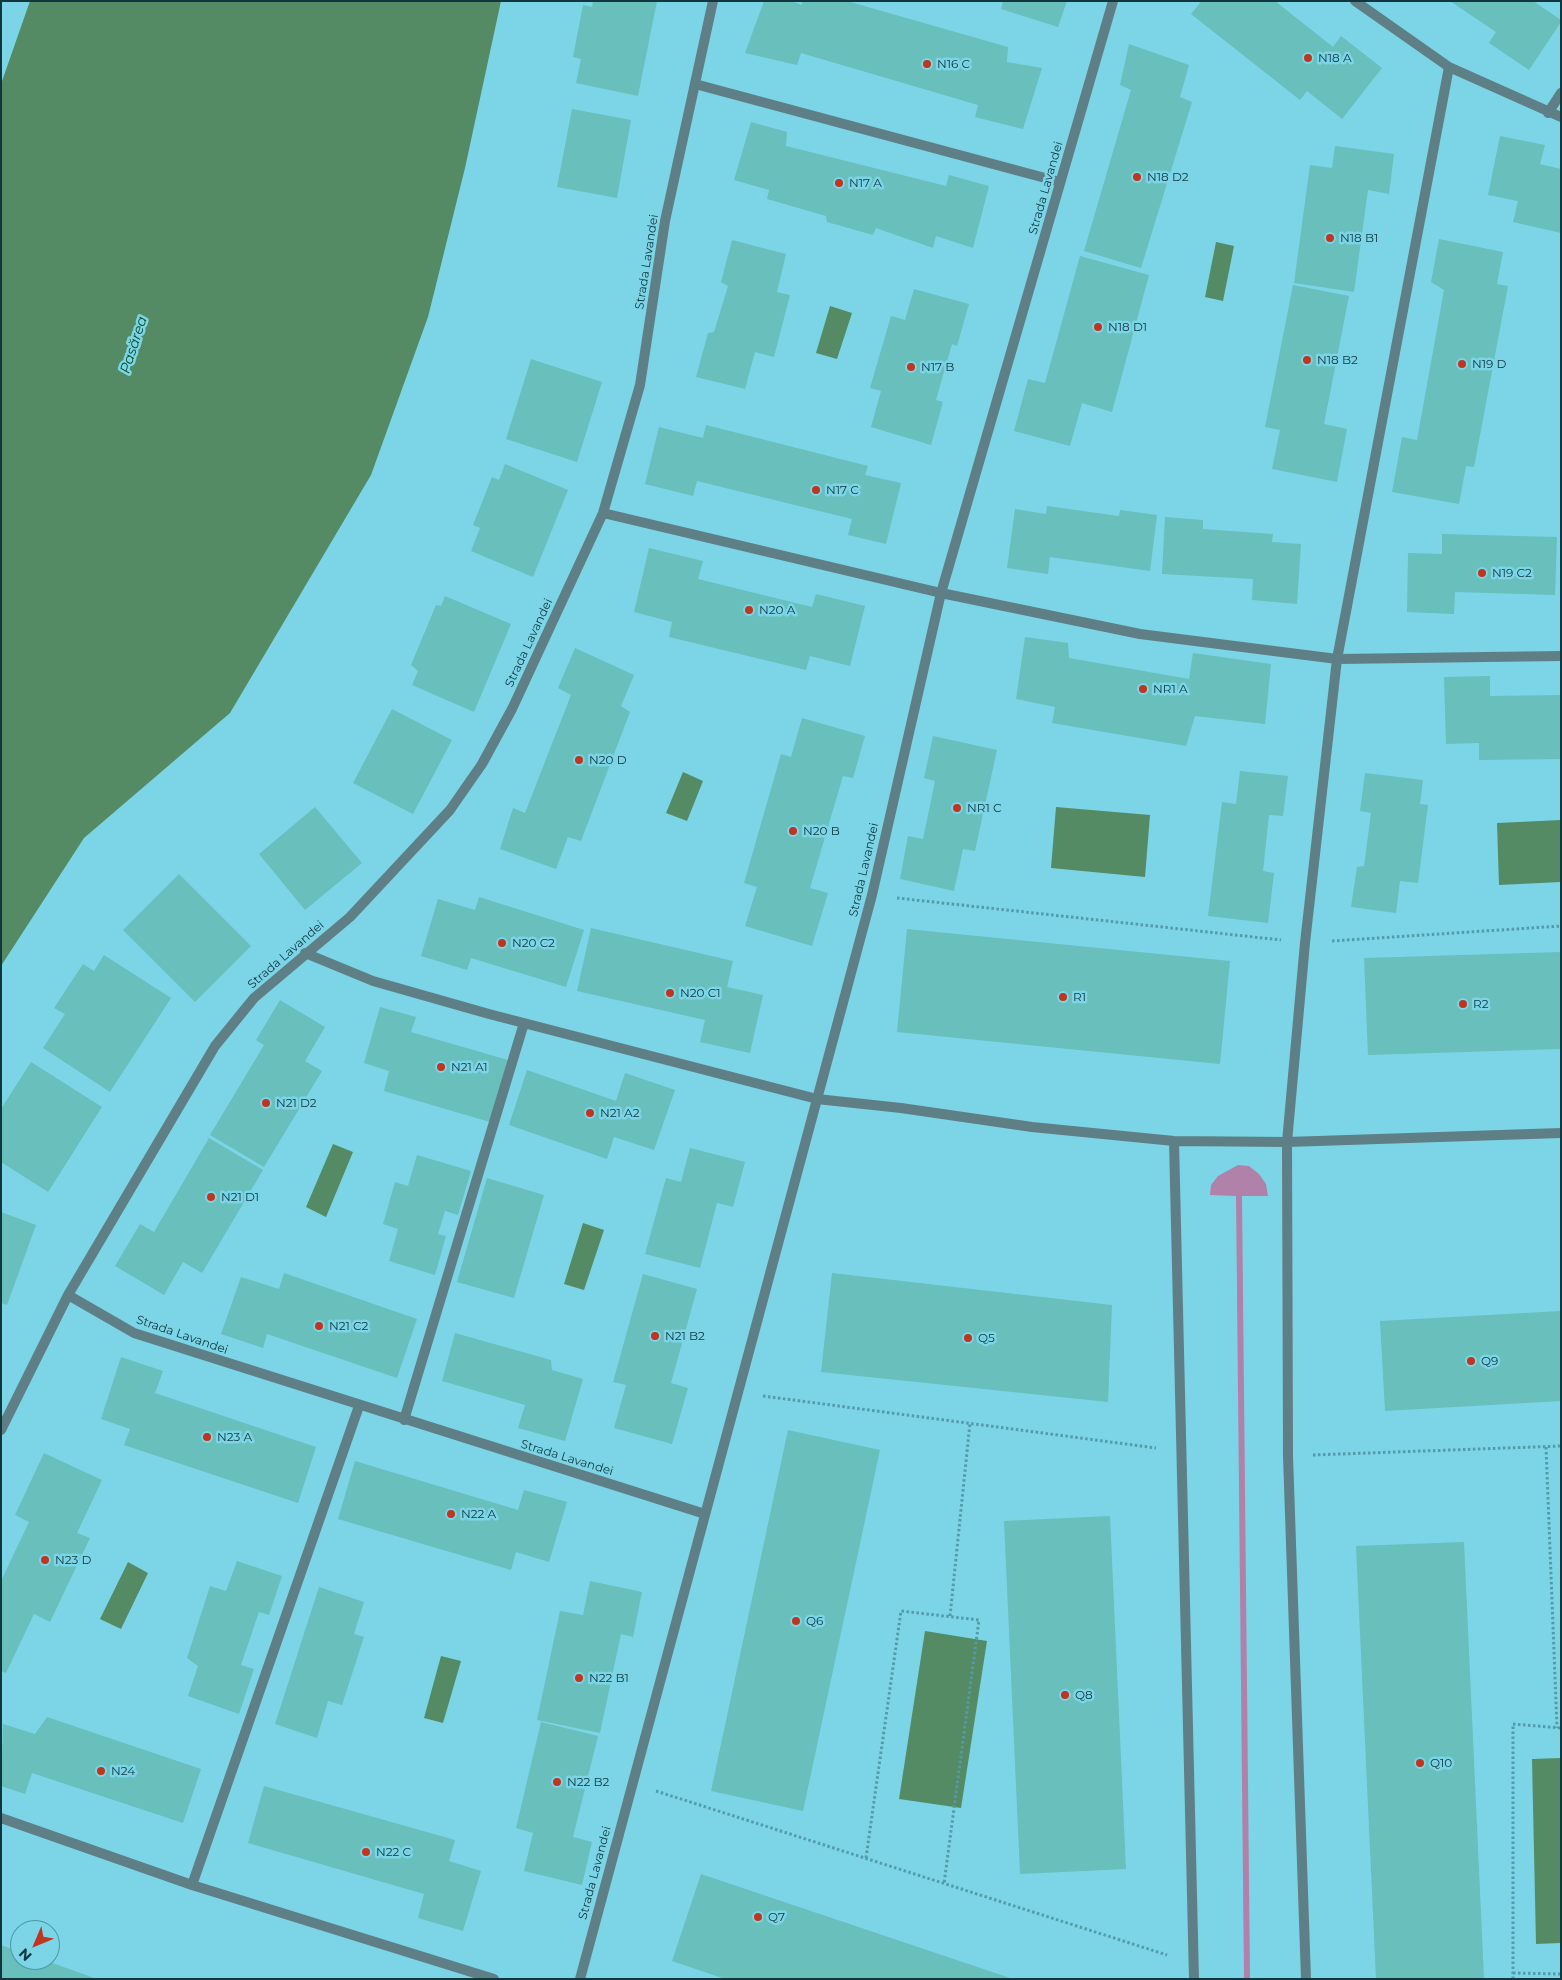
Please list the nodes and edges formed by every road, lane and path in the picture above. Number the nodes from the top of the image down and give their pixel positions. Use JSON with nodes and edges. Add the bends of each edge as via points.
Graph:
{"nodes":[{"id":1,"x":712,"y":1,"type":"edge"},
{"id":2,"x":1113,"y":1,"type":"edge"},
{"id":3,"x":1355,"y":1,"type":"edge"},
{"id":4,"x":1448,"y":67,"type":"junction"},
{"id":5,"x":695,"y":84,"type":"junction"},
{"id":6,"x":1561,"y":93,"type":"edge"},
{"id":7,"x":1548,"y":113,"type":"junction"},
{"id":8,"x":1561,"y":117,"type":"edge"},
{"id":9,"x":1060,"y":182,"type":"junction"},
{"id":10,"x":603,"y":513,"type":"junction"},
{"id":11,"x":941,"y":593,"type":"junction"},
{"id":12,"x":1561,"y":656,"type":"edge"},
{"id":13,"x":1337,"y":659,"type":"junction"},
{"id":14,"x":872,"y":895,"type":"junction"},
{"id":15,"x":1561,"y":926,"type":"edge"},
{"id":16,"x":1305,"y":943,"type":"junction"},
{"id":17,"x":305,"y":953,"type":"junction"},
{"id":18,"x":524,"y":1023,"type":"junction"},
{"id":19,"x":817,"y":1099,"type":"junction"},
{"id":20,"x":1561,"y":1133,"type":"edge"},
{"id":21,"x":1174,"y":1141,"type":"junction"},
{"id":22,"x":1287,"y":1142,"type":"junction"},
{"id":23,"x":68,"y":1295,"type":"junction"},
{"id":24,"x":738,"y":1393,"type":"junction"},
{"id":25,"x":359,"y":1406,"type":"junction"},
{"id":26,"x":404,"y":1420,"type":"junction"},
{"id":27,"x":970,"y":1423,"type":"junction"},
{"id":28,"x":1,"y":1430,"type":"edge"},
{"id":29,"x":1561,"y":1446,"type":"edge"},
{"id":30,"x":1546,"y":1447,"type":"junction"},
{"id":31,"x":1182,"y":1451,"type":"junction"},
{"id":32,"x":1288,"y":1456,"type":"junction"},
{"id":33,"x":705,"y":1514,"type":"junction"},
{"id":34,"x":950,"y":1616,"type":"junction"},
{"id":35,"x":1559,"y":1728,"type":"edge"},
{"id":36,"x":632,"y":1783,"type":"junction"},
{"id":37,"x":1,"y":1818,"type":"edge"},
{"id":38,"x":866,"y":1858,"type":"junction"},
{"id":39,"x":944,"y":1884,"type":"junction"},
{"id":40,"x":192,"y":1885,"type":"junction"},
{"id":41,"x":1194,"y":1963,"type":"junction"},
{"id":42,"x":1513,"y":1973,"type":"junction"},
{"id":43,"x":1561,"y":1974,"type":"edge"},
{"id":44,"x":494,"y":1979,"type":"edge"},
{"id":45,"x":580,"y":1979,"type":"edge"},
{"id":46,"x":1194,"y":1979,"type":"edge"},
{"id":47,"x":1306,"y":1979,"type":"edge"},
{"id":48,"x":1512,"y":1979,"type":"edge"}],
"edges":[{"from":1,"to":5,"type":"street","name":"Strada Lavandei"},
{"from":2,"to":9,"type":"street","name":"Strada Lavandei"},
{"from":3,"to":4,"type":"street"},
{"from":4,"to":7,"type":"street"},
{"from":4,"to":13,"type":"street"},
{"from":5,"to":9,"type":"street"},
{"from":5,"to":10,"type":"street","name":"Strada Lavandei","via":[[665,221],[640,384]]},
{"from":6,"to":7,"type":"street"},
{"from":7,"to":8,"type":"street"},
{"from":9,"to":11,"type":"street","name":"Strada Lavandei"},
{"from":10,"to":11,"type":"street"},
{"from":10,"to":17,"type":"street","name":"Strada Lavandei","via":[[512,709],[482,764],[450,810],[350,917]]},
{"from":11,"to":13,"type":"street","via":[[1140,634]]},
{"from":11,"to":14,"type":"street","name":"Strada Lavandei"},
{"from":12,"to":13,"type":"street"},
{"from":13,"to":16,"type":"street"},
{"from":14,"to":16,"type":"path"},
{"from":14,"to":19,"type":"street","name":"Strada Lavandei"},
{"from":15,"to":16,"type":"path"},
{"from":16,"to":22,"type":"street"},
{"from":17,"to":18,"type":"street","via":[[373,980]]},
{"from":17,"to":23,"type":"street","name":"Strada Lavandei","via":[[254,998],[215,1046]]},
{"from":18,"to":19,"type":"street"},
{"from":18,"to":26,"type":"street"},
{"from":19,"to":21,"type":"street","via":[[1032,1127]]},
{"from":19,"to":24,"type":"street","name":"Strada Lavandei"},
{"from":20,"to":22,"type":"street"},
{"from":21,"to":22,"type":"street"},
{"from":21,"to":31,"type":"street"},
{"from":22,"to":32,"type":"street"},
{"from":23,"to":25,"type":"street","name":"Strada Lavandei","via":[[134,1333]]},
{"from":23,"to":28,"type":"street"},
{"from":24,"to":27,"type":"path"},
{"from":24,"to":33,"type":"street","name":"Strada Lavandei"},
{"from":25,"to":26,"type":"street","name":"Strada Lavandei"},
{"from":25,"to":40,"type":"street"},
{"from":26,"to":33,"type":"street","name":"Strada Lavandei"},
{"from":27,"to":31,"type":"path"},
{"from":27,"to":34,"type":"path"},
{"from":29,"to":30,"type":"path"},
{"from":30,"to":32,"type":"path"},
{"from":30,"to":35,"type":"path"},
{"from":31,"to":41,"type":"street"},
{"from":32,"to":47,"type":"street"},
{"from":33,"to":36,"type":"street","name":"Strada Lavandei"},
{"from":34,"to":38,"type":"path","via":[[902,1611]]},
{"from":34,"to":39,"type":"path","via":[[979,1620]]},
{"from":35,"to":42,"type":"path","via":[[1513,1724]]},
{"from":36,"to":38,"type":"path"},
{"from":36,"to":45,"type":"street","name":"Strada Lavandei"},
{"from":37,"to":40,"type":"street"},
{"from":38,"to":39,"type":"path"},
{"from":39,"to":41,"type":"path"},
{"from":40,"to":44,"type":"street"},
{"from":41,"to":46,"type":"street"},
{"from":42,"to":43,"type":"path"},
{"from":42,"to":48,"type":"path"}]}
